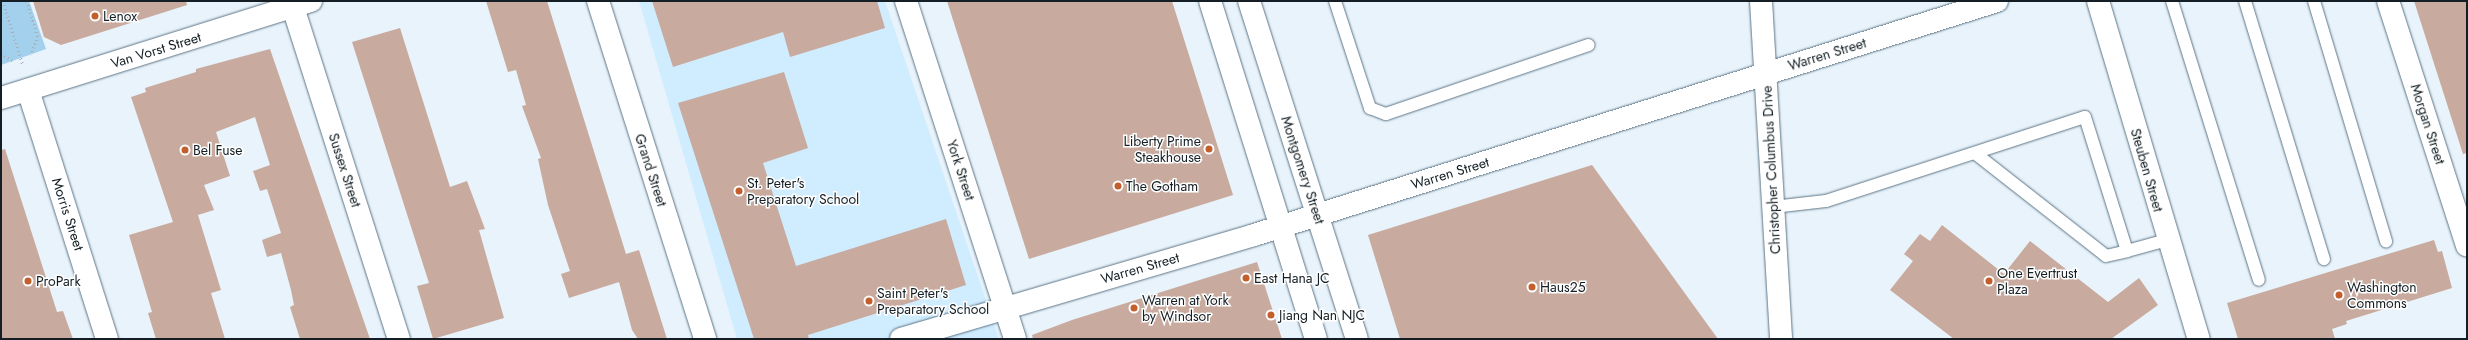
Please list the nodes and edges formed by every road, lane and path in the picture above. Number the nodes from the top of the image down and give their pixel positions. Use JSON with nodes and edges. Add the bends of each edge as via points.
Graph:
{"nodes":[{"id":1,"x":2,"y":1,"type":"edge"},
{"id":2,"x":27,"y":1,"type":"edge"},
{"id":3,"x":598,"y":1,"type":"edge"},
{"id":4,"x":906,"y":1,"type":"edge"},
{"id":5,"x":1210,"y":1,"type":"edge"},
{"id":6,"x":1249,"y":1,"type":"edge"},
{"id":7,"x":1335,"y":1,"type":"edge"},
{"id":8,"x":1760,"y":1,"type":"edge"},
{"id":9,"x":1997,"y":1,"type":"edge"},
{"id":10,"x":2098,"y":1,"type":"edge"},
{"id":11,"x":2172,"y":1,"type":"edge"},
{"id":12,"x":2245,"y":1,"type":"edge"},
{"id":13,"x":2314,"y":1,"type":"edge"},
{"id":14,"x":2388,"y":1,"type":"edge"},
{"id":15,"x":298,"y":3,"type":"edge"},
{"id":16,"x":1589,"y":45,"type":"dead end"},
{"id":17,"x":1,"y":54,"type":"edge"},
{"id":18,"x":31,"y":55,"type":"dead end"},
{"id":19,"x":13,"y":61,"type":"dead end"},
{"id":20,"x":23,"y":65,"type":"dead end"},
{"id":21,"x":1765,"y":74,"type":"junction"},
{"id":22,"x":28,"y":90,"type":"junction"},
{"id":23,"x":1,"y":98,"type":"edge"},
{"id":24,"x":1976,"y":154,"type":"junction"},
{"id":25,"x":1773,"y":207,"type":"junction"},
{"id":26,"x":1318,"y":215,"type":"junction"},
{"id":27,"x":1281,"y":226,"type":"junction"},
{"id":28,"x":2167,"y":240,"type":"junction"},
{"id":29,"x":2386,"y":241,"type":"dead end"},
{"id":30,"x":2467,"y":246,"type":"edge"},
{"id":31,"x":2127,"y":251,"type":"junction"},
{"id":32,"x":2324,"y":259,"type":"dead end"},
{"id":33,"x":2259,"y":280,"type":"dead end"},
{"id":34,"x":1005,"y":307,"type":"junction"},
{"id":35,"x":107,"y":339,"type":"edge"},
{"id":36,"x":399,"y":339,"type":"edge"},
{"id":37,"x":705,"y":339,"type":"edge"},
{"id":38,"x":901,"y":339,"type":"edge"},
{"id":39,"x":1015,"y":339,"type":"edge"},
{"id":40,"x":1316,"y":339,"type":"edge"},
{"id":41,"x":1357,"y":339,"type":"edge"},
{"id":42,"x":1781,"y":339,"type":"edge"},
{"id":43,"x":2199,"y":339,"type":"edge"}],
"edges":[{"from":1,"to":20,"type":"path"},
{"from":2,"to":18,"type":"path","via":[[38,36]]},
{"from":3,"to":37,"type":"street","name":"Grand Street"},
{"from":4,"to":34,"type":"street","name":"York Street"},
{"from":5,"to":27,"type":"street"},
{"from":6,"to":26,"type":"street","name":"Montgomery Street"},
{"from":7,"to":16,"type":"lane","via":[[1370,108],[1386,114]]},
{"from":8,"to":21,"type":"street","name":"Christopher Columbus Drive"},
{"from":9,"to":21,"type":"street","name":"Warren Street"},
{"from":10,"to":28,"type":"street","name":"Steuben Street"},
{"from":11,"to":33,"type":"lane"},
{"from":12,"to":32,"type":"lane"},
{"from":13,"to":29,"type":"lane"},
{"from":14,"to":30,"type":"street","name":"Morgan Street"},
{"from":15,"to":22,"type":"street","name":"Van Vorst Street"},
{"from":15,"to":36,"type":"street","name":"Sussex Street"},
{"from":17,"to":19,"type":"path"},
{"from":21,"to":25,"type":"street","name":"Christopher Columbus Drive"},
{"from":21,"to":26,"type":"street","name":"Warren Street"},
{"from":22,"to":23,"type":"street","name":"Van Vorst Street"},
{"from":22,"to":35,"type":"street","name":"Morris Street"},
{"from":24,"to":25,"type":"lane","via":[[1826,201]]},
{"from":24,"to":31,"type":"lane","via":[[2106,256]]},
{"from":24,"to":31,"type":"lane","via":[[2085,117]]},
{"from":25,"to":42,"type":"street","name":"Christopher Columbus Drive"},
{"from":26,"to":27,"type":"street","name":"Warren Street"},
{"from":26,"to":41,"type":"street","name":"Montgomery Street"},
{"from":27,"to":34,"type":"street","name":"Warren Street"},
{"from":27,"to":40,"type":"street"},
{"from":28,"to":31,"type":"lane"},
{"from":28,"to":43,"type":"street","name":"Steuben Street"},
{"from":34,"to":38,"type":"street","name":"Warren Street"},
{"from":34,"to":39,"type":"street","name":"York Street"}]}
